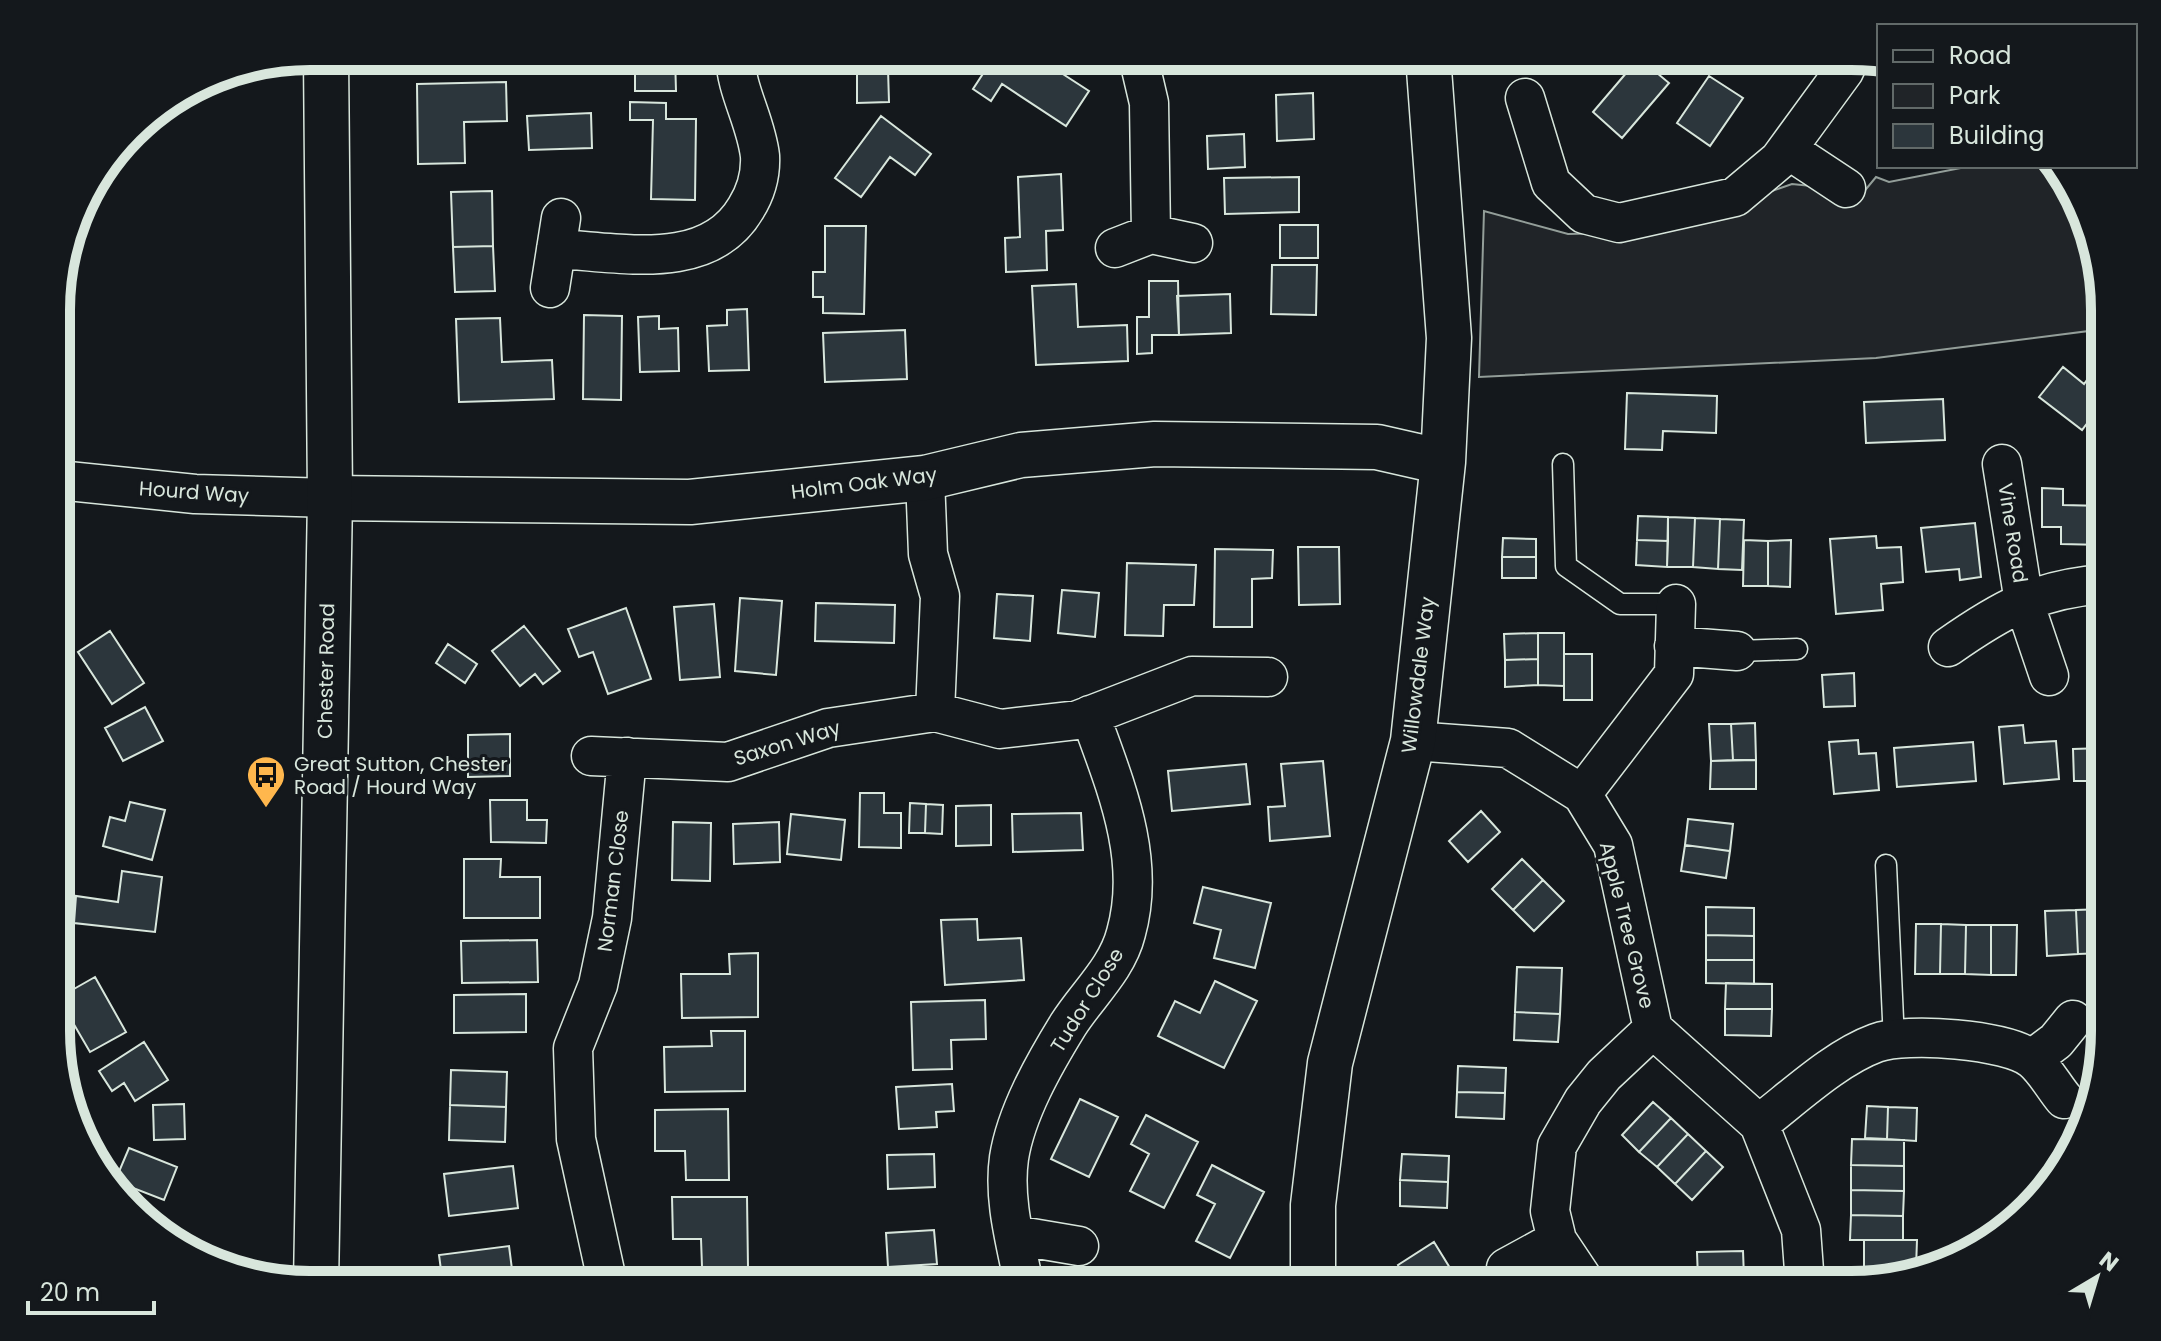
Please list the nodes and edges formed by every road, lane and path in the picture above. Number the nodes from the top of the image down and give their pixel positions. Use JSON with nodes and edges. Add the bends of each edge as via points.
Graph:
{"nodes":[{"id":1,"x":1141,"y":70,"type":"edge"},
{"id":2,"x":1429,"y":70,"type":"edge"},
{"id":3,"x":1844,"y":70,"type":"edge"},
{"id":4,"x":326,"y":71,"type":"edge"},
{"id":5,"x":736,"y":71,"type":"edge"},
{"id":6,"x":1525,"y":98,"type":"dead end"},
{"id":7,"x":1787,"y":149,"type":"junction"},
{"id":8,"x":1846,"y":188,"type":"dead end"},
{"id":9,"x":1151,"y":234,"type":"junction"},
{"id":10,"x":1193,"y":243,"type":"dead end"},
{"id":11,"x":1115,"y":248,"type":"dead end"},
{"id":12,"x":550,"y":288,"type":"dead end"},
{"id":13,"x":1443,"y":462,"type":"junction"},
{"id":14,"x":1563,"y":464,"type":"dead end"},
{"id":15,"x":2002,"y":464,"type":"dead end"},
{"id":16,"x":925,"y":478,"type":"junction"},
{"id":17,"x":70,"y":481,"type":"edge"},
{"id":18,"x":330,"y":498,"type":"junction"},
{"id":19,"x":2090,"y":585,"type":"edge"},
{"id":20,"x":2024,"y":602,"type":"junction"},
{"id":21,"x":1676,"y":604,"type":"joint"},
{"id":22,"x":1674,"y":646,"type":"junction"},
{"id":23,"x":1948,"y":647,"type":"dead end"},
{"id":24,"x":1797,"y":649,"type":"dead end"},
{"id":25,"x":1737,"y":651,"type":"joint"},
{"id":26,"x":2049,"y":676,"type":"dead end"},
{"id":27,"x":1268,"y":677,"type":"dead end"},
{"id":28,"x":935,"y":712,"type":"junction"},
{"id":29,"x":1090,"y":715,"type":"junction"},
{"id":30,"x":1413,"y":741,"type":"junction"},
{"id":31,"x":609,"y":757,"type":"joint"},
{"id":32,"x":1582,"y":794,"type":"junction"},
{"id":33,"x":1886,"y":865,"type":"dead end"},
{"id":34,"x":2073,"y":1020,"type":"dead end"},
{"id":35,"x":1653,"y":1029,"type":"junction"},
{"id":36,"x":1894,"y":1041,"type":"junction"},
{"id":37,"x":2032,"y":1059,"type":"junction"},
{"id":38,"x":2064,"y":1099,"type":"dead end"},
{"id":39,"x":1759,"y":1124,"type":"junction"},
{"id":40,"x":1014,"y":1235,"type":"junction"},
{"id":41,"x":1557,"y":1240,"type":"junction"},
{"id":42,"x":1079,"y":1246,"type":"dead end"},
{"id":43,"x":1506,"y":1268,"type":"dead end"},
{"id":44,"x":1313,"y":1270,"type":"edge"},
{"id":45,"x":1577,"y":1270,"type":"edge"},
{"id":46,"x":1804,"y":1270,"type":"edge"},
{"id":47,"x":316,"y":1271,"type":"edge"},
{"id":48,"x":605,"y":1271,"type":"edge"},
{"id":49,"x":1021,"y":1271,"type":"edge"}],
"edges":[{"from":1,"to":9,"type":"street","via":[[1149,103]]},
{"from":2,"to":13,"type":"street","name":"Willowdale Way","via":[[1449,338]]},
{"from":3,"to":7,"type":"street"},
{"from":4,"to":18,"type":"street","name":"Chester Road"},
{"from":5,"to":12,"type":"street","via":[[760,157],[757,190],[738,223],[705,248],[658,255],[559,234]]},
{"from":6,"to":7,"type":"street","via":[[1551,183],[1584,214],[1619,223],[1735,197]]},
{"from":7,"to":8,"type":"street"},
{"from":9,"to":10,"type":"street"},
{"from":9,"to":11,"type":"street"},
{"from":13,"to":16,"type":"street","name":"Holm Oak Way","via":[[1377,447],[1155,444],[1021,455]]},
{"from":13,"to":30,"type":"street","name":"Willowdale Way"},
{"from":14,"to":21,"type":"lane","via":[[1566,566],[1620,604]]},
{"from":15,"to":20,"type":"street","name":"Vine Road"},
{"from":16,"to":18,"type":"street","name":"Holm Oak Way","via":[[690,502]]},
{"from":16,"to":28,"type":"street","via":[[928,554],[940,596]]},
{"from":17,"to":18,"type":"street","name":"Hourd Way","via":[[195,494]]},
{"from":18,"to":47,"type":"street","name":"Chester Road"},
{"from":19,"to":20,"type":"street","name":"Vine Road","via":[[2062,587]]},
{"from":20,"to":23,"type":"street","name":"Vine Road"},
{"from":20,"to":26,"type":"street","name":"Vine Road"},
{"from":21,"to":22,"type":"street"},
{"from":22,"to":25,"type":"street"},
{"from":22,"to":32,"type":"street","via":[[1674,674]]},
{"from":24,"to":25,"type":"lane"},
{"from":27,"to":29,"type":"street","name":"Saxon Way","via":[[1192,676]]},
{"from":28,"to":29,"type":"street","name":"Saxon Way","via":[[1000,729]]},
{"from":28,"to":31,"type":"street","name":"Saxon Way","via":[[828,728],[728,762]]},
{"from":29,"to":40,"type":"street","name":"Tudor Close","via":[[1125,815],[1134,873],[1126,933],[1114,963],[1068,1026],[1027,1103],[1009,1158]]},
{"from":30,"to":32,"type":"street","name":"Apple Tree Grove","via":[[1508,748]]},
{"from":30,"to":44,"type":"street","name":"Willowdale Way","via":[[1330,1063],[1316,1166]]},
{"from":31,"to":48,"type":"street","name":"Norman Close","via":[[612,918],[598,985],[573,1048],[576,1139]]},
{"from":32,"to":35,"type":"street","name":"Apple Tree Grove","via":[[1613,845]]},
{"from":33,"to":36,"type":"lane"},
{"from":34,"to":37,"type":"street"},
{"from":35,"to":39,"type":"street","name":"Apple Tree Grove"},
{"from":35,"to":41,"type":"street","via":[[1604,1075],[1557,1146],[1550,1211]]},
{"from":36,"to":37,"type":"street","via":[[1998,1045]]},
{"from":36,"to":39,"type":"street","via":[[1876,1043],[1818,1077]]},
{"from":37,"to":38,"type":"street"},
{"from":39,"to":46,"type":"street","name":"Apple Tree Grove","via":[[1801,1230]]},
{"from":40,"to":42,"type":"street"},
{"from":40,"to":49,"type":"street","name":"Tudor Close"},
{"from":41,"to":43,"type":"street"},
{"from":41,"to":45,"type":"street"}]}
